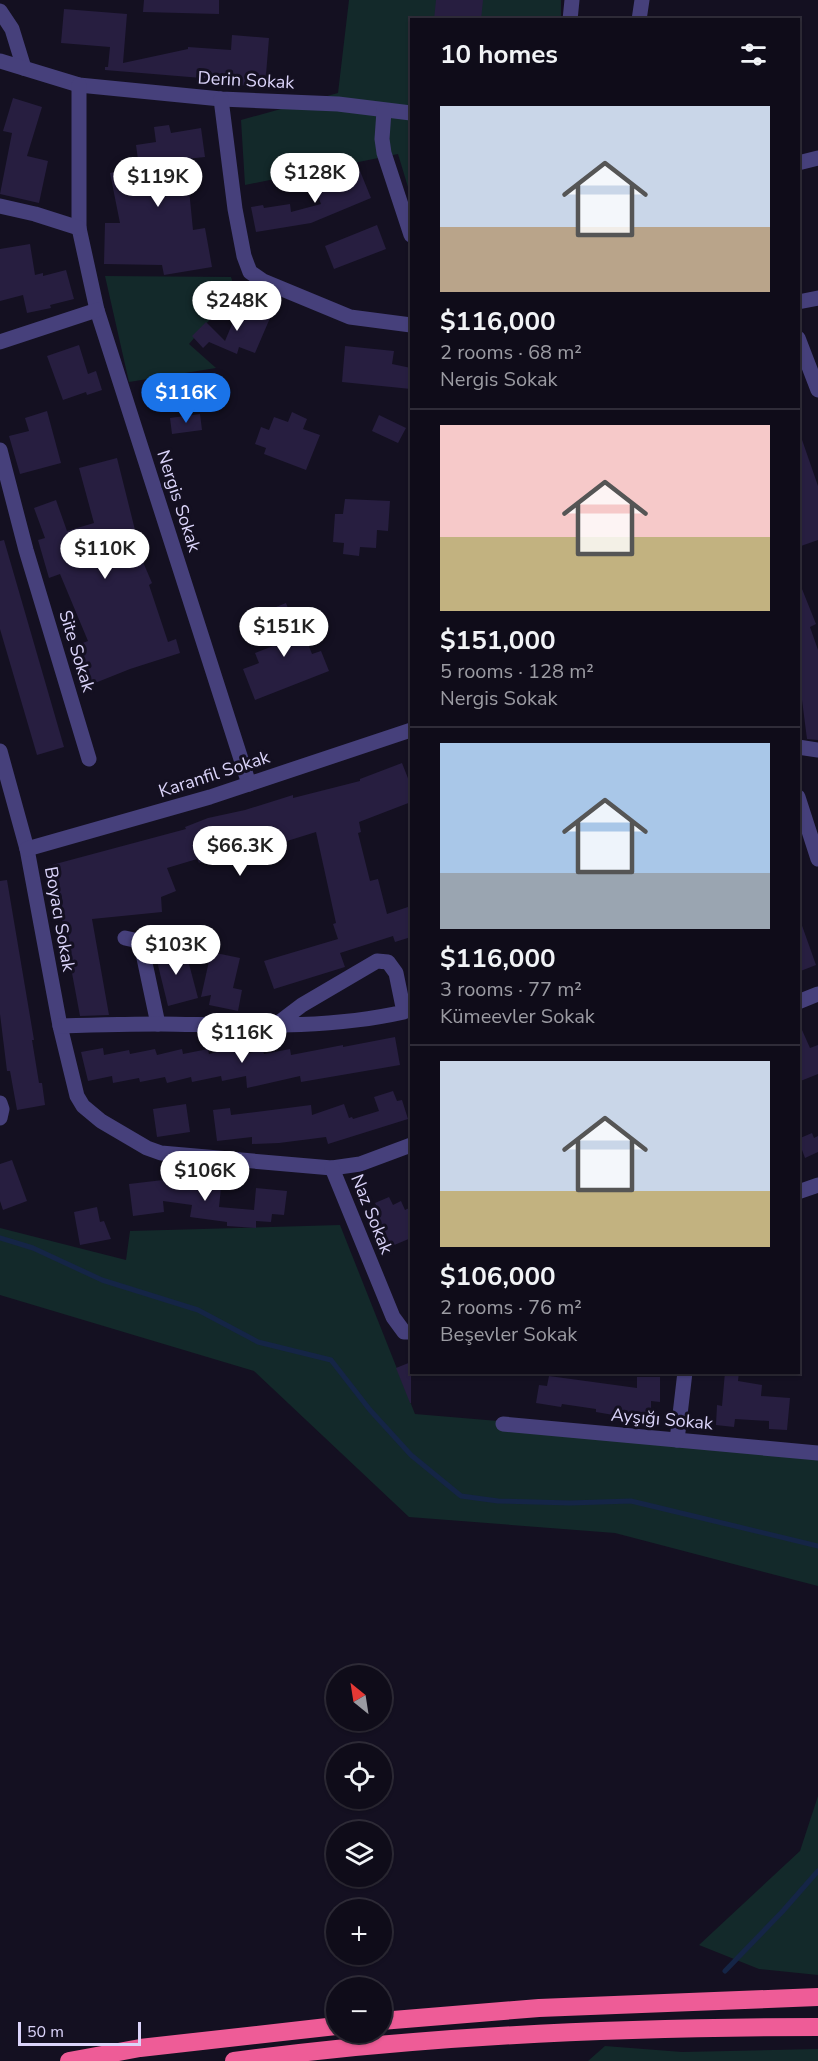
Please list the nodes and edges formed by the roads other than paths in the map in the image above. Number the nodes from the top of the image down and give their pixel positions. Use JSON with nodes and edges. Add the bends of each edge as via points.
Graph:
{"nodes":[{"id":1,"x":572,"y":0,"type":"edge"},
{"id":2,"x":642,"y":0,"type":"edge"},
{"id":3,"x":0,"y":11,"type":"edge"},
{"id":4,"x":570,"y":18,"type":"edge"},
{"id":5,"x":639,"y":18,"type":"edge"},
{"id":6,"x":0,"y":61,"type":"edge"},
{"id":7,"x":24,"y":68,"type":"junction"},
{"id":8,"x":79,"y":85,"type":"junction"},
{"id":9,"x":221,"y":99,"type":"junction"},
{"id":10,"x":384,"y":111,"type":"junction"},
{"id":11,"x":410,"y":113,"type":"edge"},
{"id":12,"x":818,"y":158,"type":"edge"},
{"id":13,"x":800,"y":162,"type":"edge"},
{"id":14,"x":0,"y":206,"type":"edge"},
{"id":15,"x":79,"y":228,"type":"junction"},
{"id":16,"x":410,"y":232,"type":"edge"},
{"id":17,"x":818,"y":298,"type":"edge"},
{"id":18,"x":800,"y":302,"type":"edge"},
{"id":19,"x":97,"y":310,"type":"junction"},
{"id":20,"x":410,"y":326,"type":"edge"},
{"id":21,"x":0,"y":342,"type":"edge"},
{"id":22,"x":800,"y":343,"type":"edge"},
{"id":23,"x":818,"y":390,"type":"edge"},
{"id":24,"x":0,"y":450,"type":"edge"},
{"id":25,"x":410,"y":730,"type":"edge"},
{"id":26,"x":800,"y":747,"type":"edge"},
{"id":27,"x":818,"y":750,"type":"edge"},
{"id":28,"x":0,"y":752,"type":"edge"},
{"id":29,"x":89,"y":759,"type":"dead end"},
{"id":30,"x":249,"y":784,"type":"junction"},
{"id":31,"x":800,"y":803,"type":"edge"},
{"id":32,"x":27,"y":849,"type":"junction"},
{"id":33,"x":818,"y":858,"type":"edge"},
{"id":34,"x":125,"y":939,"type":"dead end"},
{"id":35,"x":818,"y":994,"type":"edge"},
{"id":36,"x":800,"y":1001,"type":"edge"},
{"id":37,"x":158,"y":1024,"type":"junction"},
{"id":38,"x":60,"y":1026,"type":"junction"},
{"id":39,"x":273,"y":1027,"type":"junction"},
{"id":40,"x":0,"y":1103,"type":"edge"},
{"id":41,"x":0,"y":1118,"type":"edge"},
{"id":42,"x":410,"y":1145,"type":"edge"},
{"id":43,"x":332,"y":1168,"type":"junction"},
{"id":44,"x":818,"y":1185,"type":"edge"},
{"id":45,"x":800,"y":1191,"type":"edge"},
{"id":46,"x":410,"y":1332,"type":"edge"},
{"id":47,"x":685,"y":1374,"type":"edge"},
{"id":48,"x":503,"y":1424,"type":"dead end"},
{"id":49,"x":677,"y":1440,"type":"junction"},
{"id":50,"x":818,"y":1453,"type":"edge"},
{"id":51,"x":818,"y":1997,"type":"edge"},
{"id":52,"x":392,"y":2020,"type":"edge"},
{"id":53,"x":818,"y":2026,"type":"edge"},
{"id":54,"x":326,"y":2027,"type":"edge"},
{"id":55,"x":69,"y":2061,"type":"edge"},
{"id":56,"x":234,"y":2061,"type":"edge"}],
"edges":[{"from":1,"to":4,"type":"street"},
{"from":2,"to":5,"type":"street"},
{"from":3,"to":7,"type":"street","via":[[12,29]]},
{"from":6,"to":7,"type":"street","name":"Derin Sokak"},
{"from":7,"to":8,"type":"street","name":"Derin Sokak"},
{"from":8,"to":9,"type":"street","name":"Derin Sokak"},
{"from":8,"to":15,"type":"street","name":"Nergis Sokak"},
{"from":9,"to":10,"type":"street","name":"Derin Sokak","via":[[338,104]]},
{"from":9,"to":20,"type":"street","via":[[239,233],[252,274],[350,317]]},
{"from":10,"to":11,"type":"street","name":"Derin Sokak"},
{"from":10,"to":16,"type":"street","via":[[384,153]]},
{"from":12,"to":13,"type":"street"},
{"from":14,"to":15,"type":"street"},
{"from":15,"to":19,"type":"street","name":"Nergis Sokak"},
{"from":17,"to":18,"type":"street"},
{"from":19,"to":21,"type":"street"},
{"from":19,"to":30,"type":"street","name":"Nergis Sokak"},
{"from":22,"to":23,"type":"street"},
{"from":24,"to":29,"type":"street","name":"Site Sokak"},
{"from":25,"to":30,"type":"street","name":"Karanfil Sokak"},
{"from":26,"to":27,"type":"street"},
{"from":28,"to":32,"type":"street","name":"Boyacı Sokak"},
{"from":30,"to":32,"type":"street","name":"Karanfil Sokak"},
{"from":31,"to":33,"type":"street"},
{"from":32,"to":38,"type":"street","name":"Boyacı Sokak"},
{"from":34,"to":37,"type":"street","via":[[141,944]]},
{"from":35,"to":36,"type":"street"},
{"from":37,"to":38,"type":"street"},
{"from":37,"to":39,"type":"street"},
{"from":38,"to":43,"type":"street","name":"Boyacı Sokak","via":[[76,1096],[83,1106],[153,1151]]},
{"from":39,"to":39,"type":"street","via":[[302,1005],[377,961],[388,962],[396,973],[404,1012],[367,1020]]},
{"from":40,"to":41,"type":"street"},
{"from":42,"to":43,"type":"street","via":[[360,1164]]},
{"from":43,"to":46,"type":"street","name":"Naz Sokak","via":[[393,1317],[404,1332]]},
{"from":44,"to":45,"type":"street"},
{"from":47,"to":49,"type":"street"},
{"from":48,"to":49,"type":"street","name":"Ayşığı Sokak"},
{"from":49,"to":50,"type":"street","name":"Ayşığı Sokak"},
{"from":51,"to":52,"type":"highway","via":[[539,2008]]},
{"from":53,"to":56,"type":"highway","via":[[544,2032]]},
{"from":54,"to":55,"type":"highway","via":[[140,2048]]}]}
